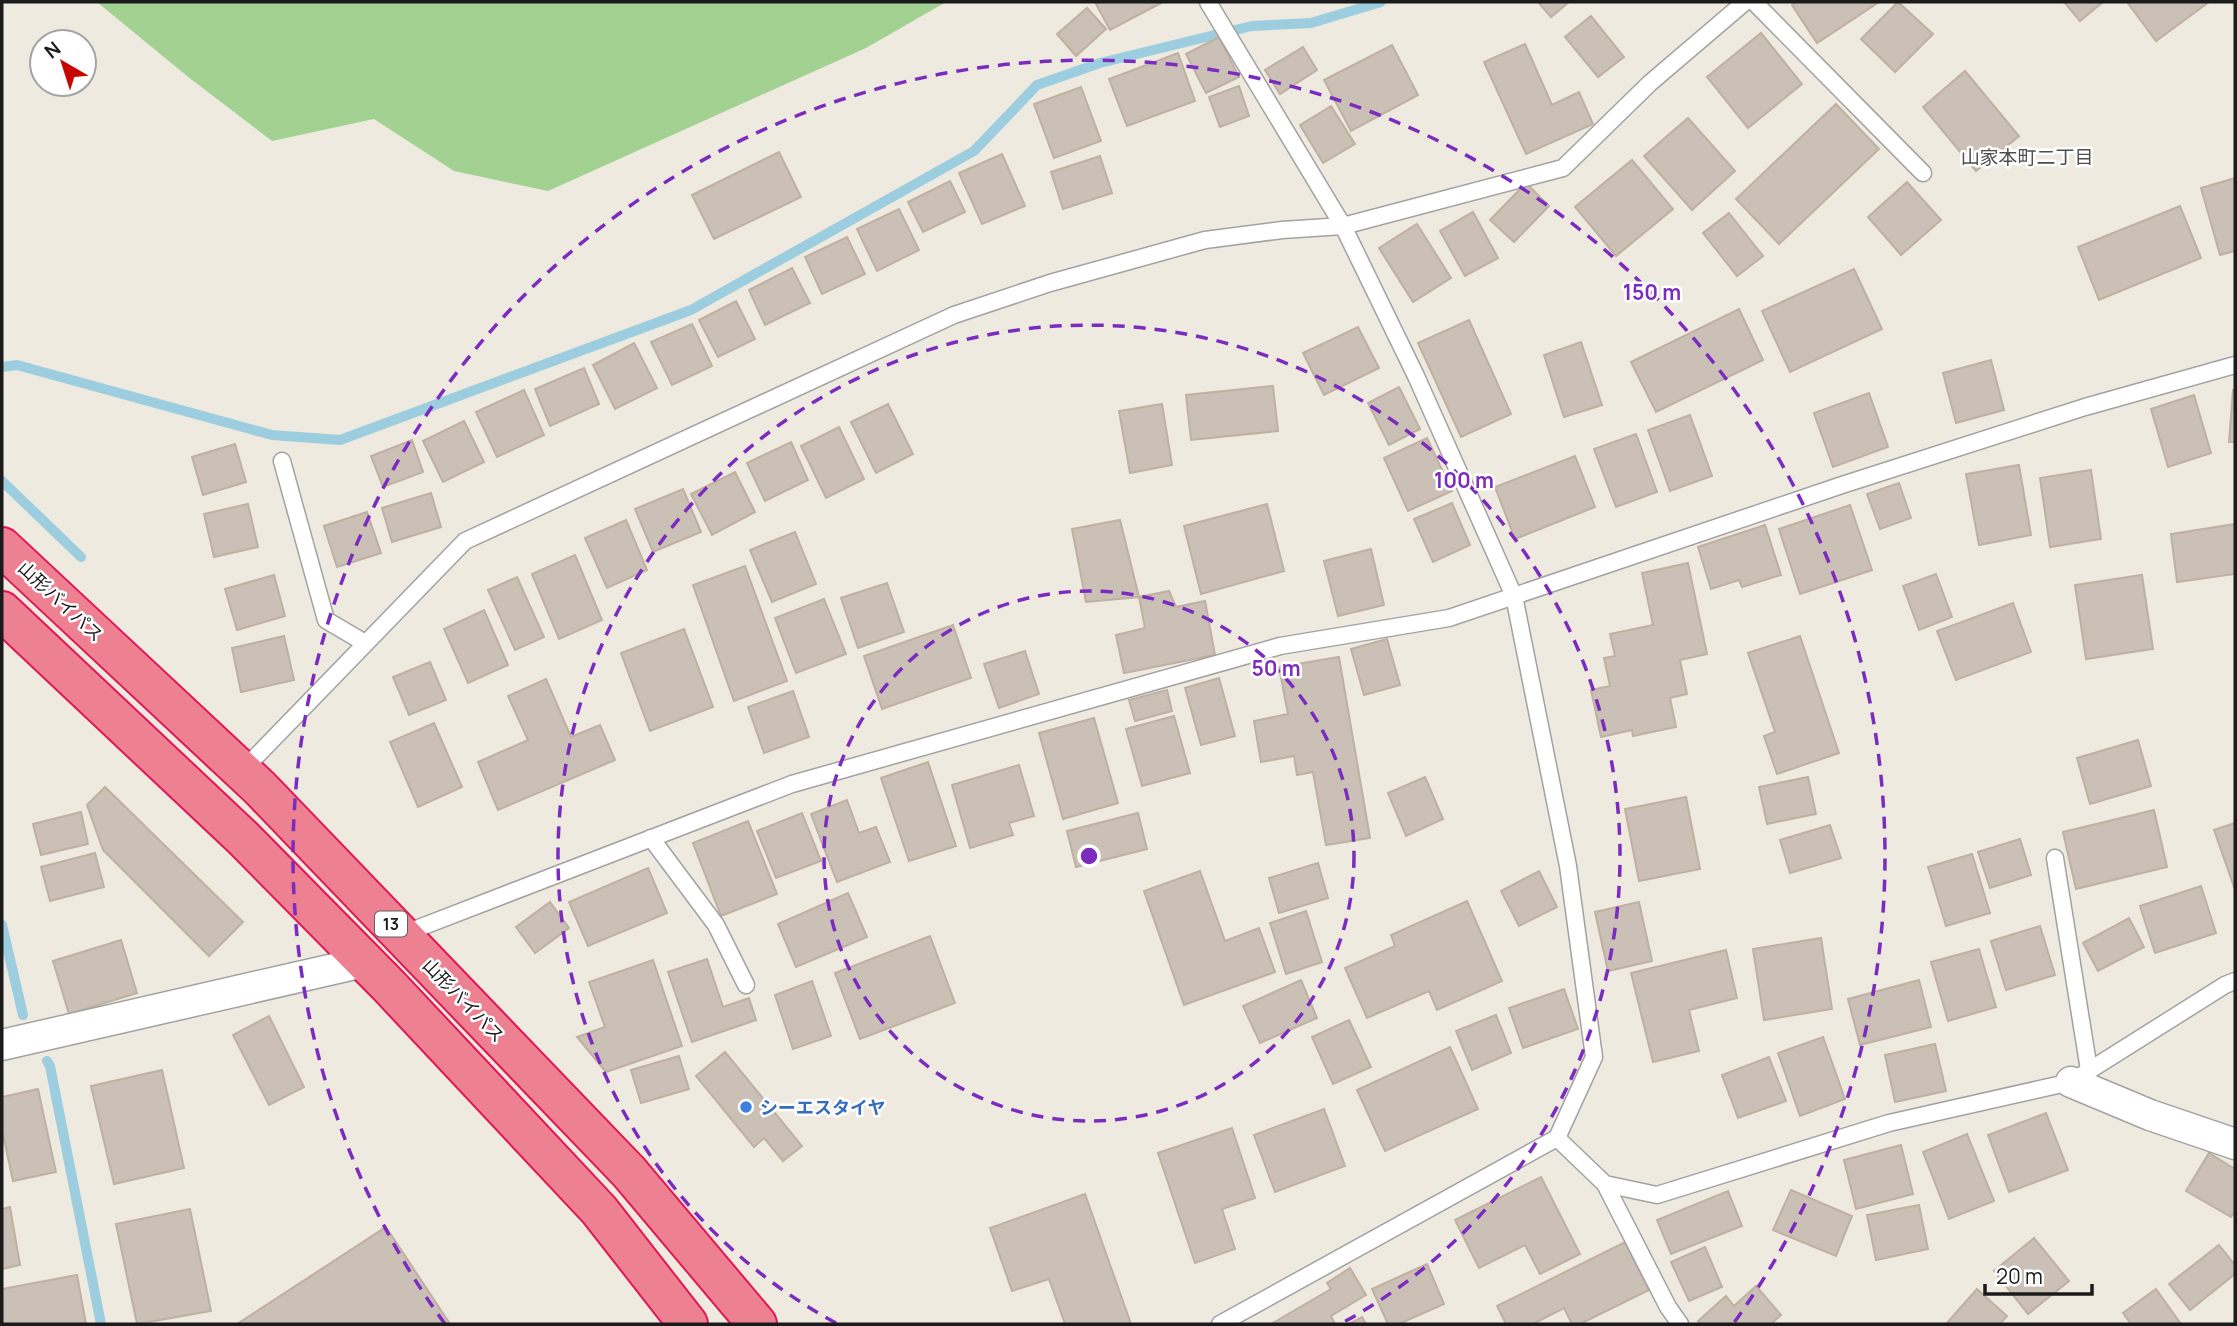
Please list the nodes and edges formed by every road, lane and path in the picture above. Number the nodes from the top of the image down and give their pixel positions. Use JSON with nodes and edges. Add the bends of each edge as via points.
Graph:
{"nodes":[{"id":1,"x":1208,"y":2,"type":"edge"},
{"id":2,"x":1745,"y":2,"type":"edge"},
{"id":3,"x":1755,"y":2,"type":"edge"},
{"id":4,"x":1923,"y":173,"type":"dead end"},
{"id":5,"x":1343,"y":226,"type":"junction"},
{"id":6,"x":2235,"y":365,"type":"edge"},
{"id":7,"x":282,"y":461,"type":"dead end"},
{"id":8,"x":2,"y":547,"type":"edge"},
{"id":9,"x":1514,"y":596,"type":"junction"},
{"id":10,"x":2,"y":611,"type":"edge"},
{"id":11,"x":365,"y":643,"type":"junction"},
{"id":12,"x":242,"y":771,"type":"junction"},
{"id":13,"x":651,"y":838,"type":"junction"},
{"id":14,"x":2055,"y":858,"type":"dead end"},
{"id":15,"x":401,"y":934,"type":"junction"},
{"id":16,"x":365,"y":962,"type":"junction"},
{"id":17,"x":2235,"y":981,"type":"edge"},
{"id":18,"x":746,"y":985,"type":"dead end"},
{"id":19,"x":2,"y":1045,"type":"edge"},
{"id":20,"x":2080,"y":1076,"type":"junction"},
{"id":21,"x":1557,"y":1138,"type":"junction"},
{"id":22,"x":2235,"y":1143,"type":"edge"},
{"id":23,"x":1605,"y":1184,"type":"junction"},
{"id":24,"x":688,"y":1324,"type":"edge"},
{"id":25,"x":757,"y":1324,"type":"edge"},
{"id":26,"x":1220,"y":1324,"type":"edge"},
{"id":27,"x":1680,"y":1324,"type":"edge"}],
"edges":[{"from":1,"to":5,"type":"lane"},
{"from":2,"to":5,"type":"lane","via":[[1650,83],[1563,168]]},
{"from":3,"to":4,"type":"lane"},
{"from":5,"to":9,"type":"lane"},
{"from":5,"to":11,"type":"lane","via":[[1205,240],[954,315],[465,541]]},
{"from":6,"to":9,"type":"lane","via":[[2085,407]]},
{"from":7,"to":11,"type":"lane","via":[[326,620]]},
{"from":8,"to":12,"type":"highway","name":"山形バイパス","number":"13"},
{"from":9,"to":13,"type":"lane","via":[[1449,618],[1280,646],[792,785]]},
{"from":9,"to":21,"type":"lane","via":[[1568,866],[1594,1057]]},
{"from":10,"to":16,"type":"highway","number":"13","via":[[243,838]]},
{"from":11,"to":12,"type":"lane"},
{"from":12,"to":15,"type":"highway","name":"山形バイパス","number":"13"},
{"from":13,"to":15,"type":"lane"},
{"from":13,"to":18,"type":"lane","via":[[716,925]]},
{"from":14,"to":20,"type":"lane"},
{"from":15,"to":25,"type":"highway","name":"山形バイパス","number":"13","via":[[629,1172]]},
{"from":16,"to":19,"type":"street"},
{"from":16,"to":24,"type":"highway","number":"13","via":[[599,1210]]},
{"from":17,"to":20,"type":"lane"},
{"from":20,"to":22,"type":"street","via":[[2150,1115]]},
{"from":20,"to":23,"type":"lane","via":[[1889,1123],[1657,1195]]},
{"from":21,"to":23,"type":"lane"},
{"from":21,"to":26,"type":"lane"},
{"from":23,"to":27,"type":"lane"}]}
